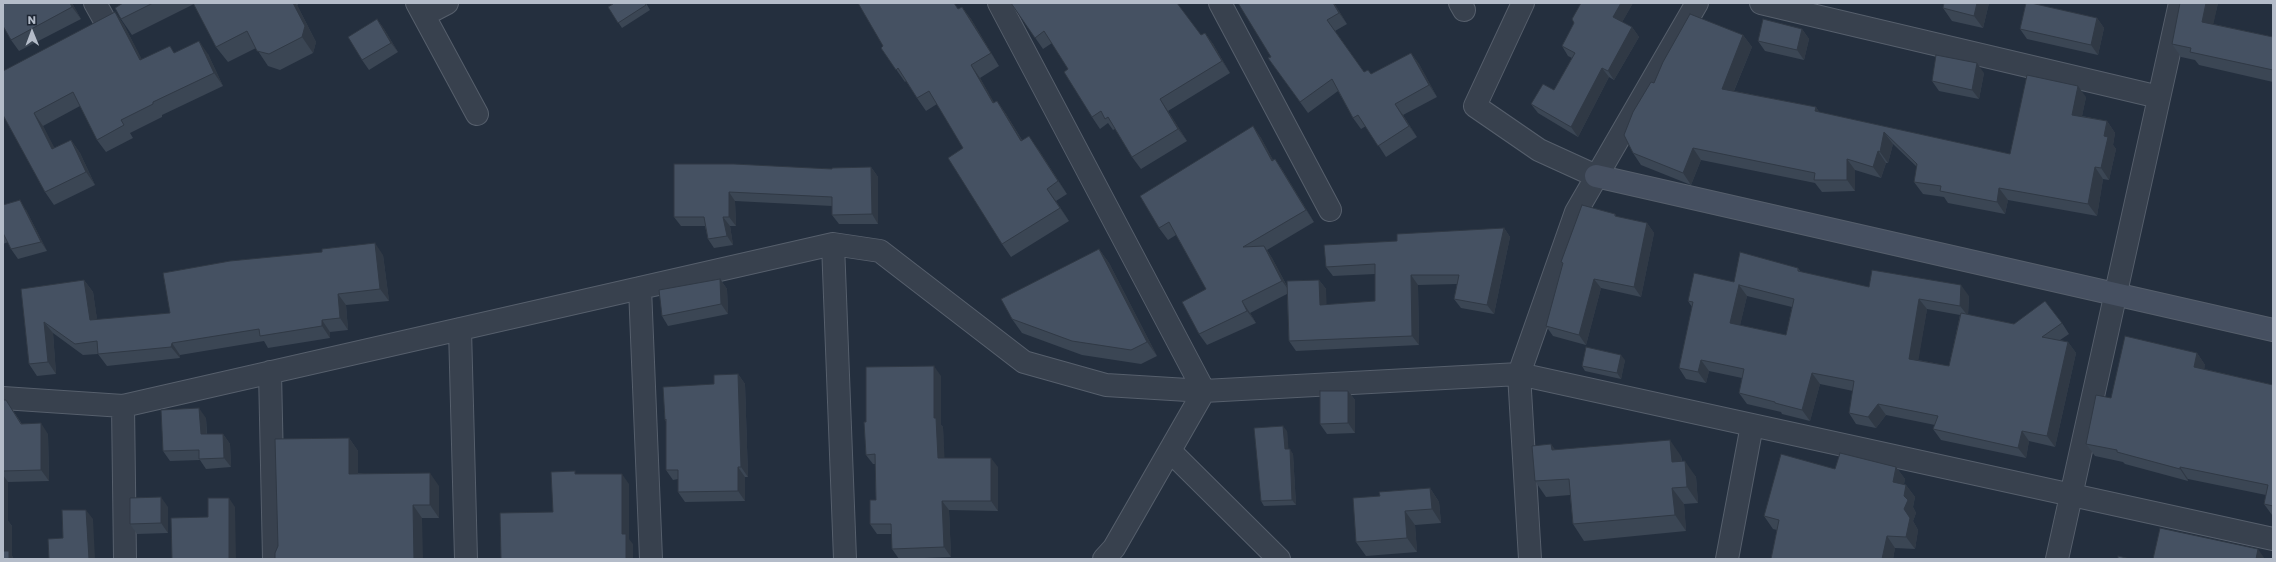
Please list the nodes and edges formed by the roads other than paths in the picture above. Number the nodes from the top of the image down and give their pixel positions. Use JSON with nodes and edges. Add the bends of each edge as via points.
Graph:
{"nodes":[{"id":1,"x":447,"y":3,"type":"edge"},
{"id":2,"x":999,"y":3,"type":"edge"},
{"id":3,"x":1220,"y":3,"type":"edge"},
{"id":4,"x":1523,"y":3,"type":"edge"},
{"id":5,"x":1697,"y":3,"type":"edge"},
{"id":6,"x":1761,"y":3,"type":"edge"},
{"id":7,"x":2180,"y":3,"type":"edge"},
{"id":8,"x":421,"y":9,"type":"edge"},
{"id":9,"x":125,"y":10,"type":"edge"},
{"id":10,"x":100,"y":12,"type":"edge"},
{"id":11,"x":85,"y":31,"type":"edge"},
{"id":12,"x":2159,"y":97,"type":"junction"},
{"id":13,"x":476,"y":114,"type":"dead end"},
{"id":14,"x":1596,"y":176,"type":"junction"},
{"id":15,"x":1330,"y":210,"type":"dead end"},
{"id":16,"x":833,"y":244,"type":"junction"},
{"id":17,"x":640,"y":288,"type":"junction"},
{"id":18,"x":2116,"y":294,"type":"junction"},
{"id":19,"x":460,"y":329,"type":"junction"},
{"id":20,"x":2273,"y":330,"type":"edge"},
{"id":21,"x":270,"y":372,"type":"junction"},
{"id":22,"x":1519,"y":374,"type":"junction"},
{"id":23,"x":1204,"y":391,"type":"junction"},
{"id":24,"x":3,"y":398,"type":"edge"},
{"id":25,"x":123,"y":406,"type":"junction"},
{"id":26,"x":1752,"y":425,"type":"junction"},
{"id":27,"x":1170,"y":451,"type":"junction"},
{"id":28,"x":2072,"y":495,"type":"junction"},
{"id":29,"x":2273,"y":539,"type":"edge"},
{"id":30,"x":125,"y":559,"type":"edge"},
{"id":31,"x":274,"y":559,"type":"edge"},
{"id":32,"x":466,"y":559,"type":"edge"},
{"id":33,"x":651,"y":559,"type":"edge"},
{"id":34,"x":845,"y":559,"type":"edge"},
{"id":35,"x":1104,"y":559,"type":"edge"},
{"id":36,"x":1280,"y":559,"type":"edge"},
{"id":37,"x":1530,"y":559,"type":"edge"},
{"id":38,"x":1727,"y":559,"type":"edge"},
{"id":39,"x":2058,"y":559,"type":"edge"}],
"edges":[{"from":1,"to":8,"type":"street"},
{"from":2,"to":23,"type":"street"},
{"from":3,"to":15,"type":"street"},
{"from":4,"to":14,"type":"street","via":[[1475,106],[1539,150]]},
{"from":5,"to":14,"type":"street"},
{"from":6,"to":12,"type":"street"},
{"from":7,"to":12,"type":"street"},
{"from":8,"to":13,"type":"street"},
{"from":9,"to":10,"type":"street"},
{"from":10,"to":11,"type":"street"},
{"from":12,"to":18,"type":"street"},
{"from":14,"to":18,"type":"street"},
{"from":14,"to":22,"type":"street","via":[[1576,212]]},
{"from":16,"to":17,"type":"street"},
{"from":16,"to":23,"type":"street","via":[[880,250],[1024,362],[1106,385]]},
{"from":16,"to":34,"type":"street"},
{"from":17,"to":19,"type":"street"},
{"from":17,"to":33,"type":"street"},
{"from":18,"to":20,"type":"street"},
{"from":18,"to":28,"type":"street"},
{"from":19,"to":21,"type":"street"},
{"from":19,"to":32,"type":"street"},
{"from":21,"to":25,"type":"street"},
{"from":21,"to":31,"type":"street"},
{"from":22,"to":23,"type":"street"},
{"from":22,"to":26,"type":"street"},
{"from":22,"to":37,"type":"street"},
{"from":23,"to":27,"type":"street"},
{"from":24,"to":25,"type":"street"},
{"from":25,"to":30,"type":"street"},
{"from":26,"to":28,"type":"street"},
{"from":26,"to":38,"type":"street"},
{"from":27,"to":35,"type":"street","via":[[1114,548]]},
{"from":27,"to":36,"type":"street"},
{"from":28,"to":29,"type":"street"},
{"from":28,"to":39,"type":"street"}]}
